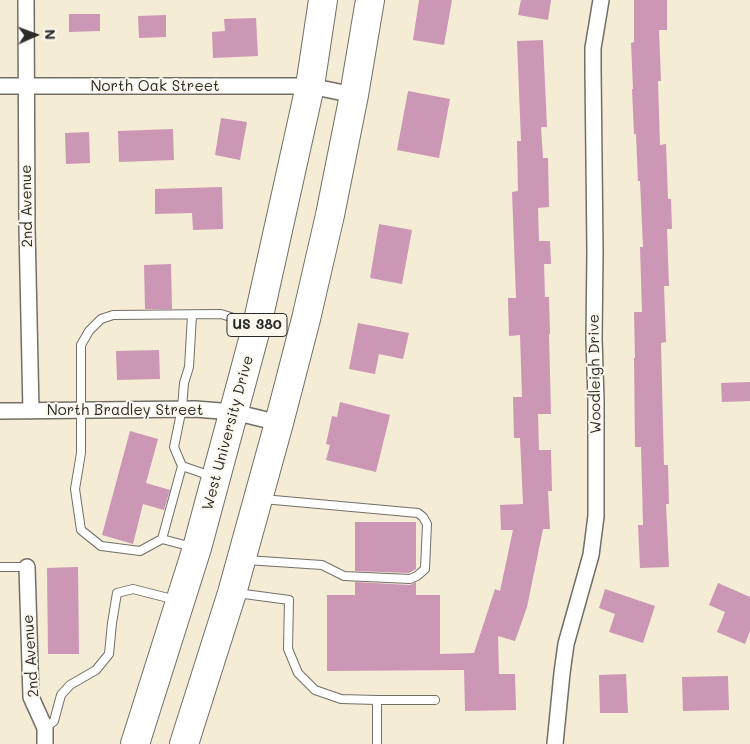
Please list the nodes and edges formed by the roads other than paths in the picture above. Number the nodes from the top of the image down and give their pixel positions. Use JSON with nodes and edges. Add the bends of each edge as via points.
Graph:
{"nodes":[{"id":1,"x":26,"y":0,"type":"edge"},
{"id":2,"x":323,"y":0,"type":"edge"},
{"id":3,"x":370,"y":0,"type":"edge"},
{"id":4,"x":601,"y":0,"type":"edge"},
{"id":5,"x":0,"y":86,"type":"edge"},
{"id":6,"x":26,"y":86,"type":"junction"},
{"id":7,"x":310,"y":86,"type":"junction"},
{"id":8,"x":354,"y":95,"type":"junction"},
{"id":9,"x":192,"y":315,"type":"junction"},
{"id":10,"x":257,"y":325,"type":"junction"},
{"id":11,"x":182,"y":408,"type":"junction"},
{"id":12,"x":82,"y":410,"type":"junction"},
{"id":13,"x":0,"y":411,"type":"edge"},
{"id":14,"x":31,"y":411,"type":"junction"},
{"id":15,"x":234,"y":412,"type":"junction"},
{"id":16,"x":279,"y":423,"type":"junction"},
{"id":17,"x":182,"y":466,"type":"junction"},
{"id":18,"x":215,"y":477,"type":"junction"},
{"id":19,"x":258,"y":499,"type":"junction"},
{"id":20,"x":162,"y":539,"type":"junction"},
{"id":21,"x":197,"y":548,"type":"junction"},
{"id":22,"x":241,"y":560,"type":"junction"},
{"id":23,"x":0,"y":567,"type":"edge"},
{"id":24,"x":27,"y":567,"type":"joint"},
{"id":25,"x":232,"y":593,"type":"junction"},
{"id":26,"x":180,"y":601,"type":"junction"},
{"id":27,"x":377,"y":700,"type":"junction"},
{"id":28,"x":435,"y":700,"type":"dead end"},
{"id":29,"x":45,"y":728,"type":"junction"},
{"id":30,"x":45,"y":744,"type":"edge"},
{"id":31,"x":135,"y":744,"type":"edge"},
{"id":32,"x":184,"y":744,"type":"edge"},
{"id":33,"x":377,"y":744,"type":"edge"},
{"id":34,"x":555,"y":744,"type":"edge"}],
"edges":[{"from":1,"to":6,"type":"street","name":"2nd Avenue"},
{"from":2,"to":7,"type":"highway","name":"West University Drive","number":"US 380"},
{"from":3,"to":8,"type":"highway","number":"US 380"},
{"from":4,"to":34,"type":"street","name":"Woodleigh Drive","via":[[593,68],[596,516],[591,555],[566,644]]},
{"from":5,"to":6,"type":"street","name":"North Oak Street"},
{"from":6,"to":7,"type":"street","name":"North Oak Street"},
{"from":6,"to":14,"type":"street","name":"2nd Avenue"},
{"from":7,"to":8,"type":"street","name":"North Oak Street"},
{"from":7,"to":10,"type":"highway","name":"West University Drive","number":"US 380"},
{"from":8,"to":16,"type":"highway","number":"US 380","via":[[330,215]]},
{"from":9,"to":10,"type":"lane","via":[[221,314]]},
{"from":9,"to":11,"type":"lane","via":[[189,367]]},
{"from":9,"to":12,"type":"lane","via":[[113,315],[101,318],[82,345]]},
{"from":10,"to":15,"type":"highway","name":"West University Drive","number":"US 380"},
{"from":11,"to":12,"type":"street","name":"North Bradley Street"},
{"from":11,"to":15,"type":"street","name":"North Bradley Street"},
{"from":11,"to":17,"type":"lane","via":[[174,447]]},
{"from":12,"to":14,"type":"street","name":"North Bradley Street"},
{"from":12,"to":20,"type":"lane","via":[[81,453],[75,489],[81,530],[101,546],[140,550]]},
{"from":13,"to":14,"type":"street","name":"North Bradley Street"},
{"from":15,"to":16,"type":"street","name":"North Bradley Street"},
{"from":15,"to":18,"type":"highway","name":"West University Drive","number":"US 380"},
{"from":16,"to":19,"type":"highway","number":"US 380"},
{"from":17,"to":18,"type":"lane"},
{"from":17,"to":20,"type":"lane"},
{"from":18,"to":21,"type":"highway","name":"West University Drive","number":"US 380"},
{"from":19,"to":22,"type":"highway","number":"US 380"},
{"from":19,"to":22,"type":"lane","via":[[418,514],[427,524],[424,569],[410,579],[344,576],[322,564]]},
{"from":20,"to":21,"type":"lane"},
{"from":21,"to":26,"type":"highway","name":"West University Drive","number":"US 380"},
{"from":22,"to":25,"type":"highway","number":"US 380"},
{"from":23,"to":24,"type":"lane"},
{"from":24,"to":29,"type":"street","name":"2nd Avenue","via":[[31,697]]},
{"from":25,"to":27,"type":"lane","via":[[288,600],[288,649],[298,673],[315,690],[340,700]]},
{"from":25,"to":32,"type":"highway","number":"US 380"},
{"from":26,"to":29,"type":"lane","via":[[132,589],[117,593],[109,654],[96,670],[65,690],[54,721]]},
{"from":26,"to":31,"type":"highway","name":"West University Drive","number":"US 380"},
{"from":27,"to":28,"type":"lane"},
{"from":27,"to":33,"type":"lane"},
{"from":29,"to":30,"type":"street","name":"2nd Avenue"}]}
